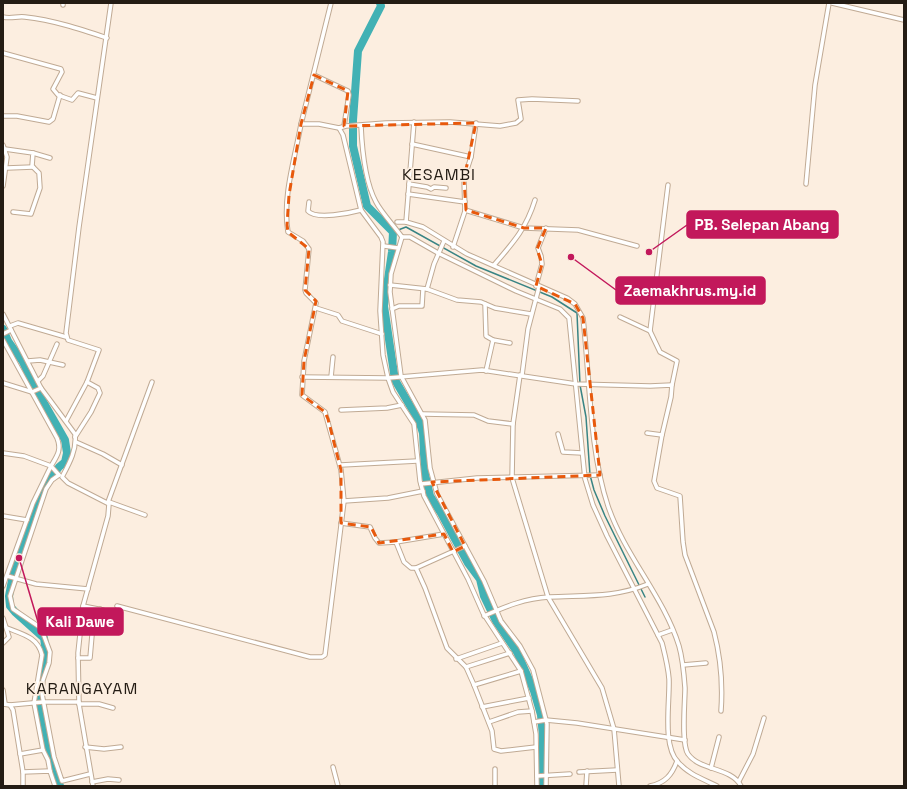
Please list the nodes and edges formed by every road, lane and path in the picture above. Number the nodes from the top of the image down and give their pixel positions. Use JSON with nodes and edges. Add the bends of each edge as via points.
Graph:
{"nodes":[{"id":1,"x":112,"y":3,"type":"edge"},
{"id":2,"x":331,"y":3,"type":"edge"},
{"id":3,"x":829,"y":3,"type":"edge"},
{"id":4,"x":832,"y":3,"type":"edge"},
{"id":5,"x":3,"y":17,"type":"edge"},
{"id":6,"x":904,"y":20,"type":"edge"},
{"id":7,"x":107,"y":38,"type":"junction"},
{"id":8,"x":3,"y":53,"type":"edge"},
{"id":9,"x":314,"y":75,"type":"junction"},
{"id":10,"x":60,"y":95,"type":"junction"},
{"id":11,"x":97,"y":98,"type":"junction"},
{"id":12,"x":578,"y":101,"type":"dead end"},
{"id":13,"x":3,"y":116,"type":"edge"},
{"id":14,"x":414,"y":122,"type":"junction"},
{"id":15,"x":476,"y":123,"type":"junction"},
{"id":16,"x":301,"y":124,"type":"junction"},
{"id":17,"x":345,"y":126,"type":"junction"},
{"id":18,"x":359,"y":126,"type":"junction"},
{"id":19,"x":339,"y":128,"type":"junction"},
{"id":20,"x":412,"y":144,"type":"junction"},
{"id":21,"x":3,"y":145,"type":"edge"},
{"id":22,"x":5,"y":149,"type":"junction"},
{"id":23,"x":33,"y":153,"type":"junction"},
{"id":24,"x":471,"y":157,"type":"junction"},
{"id":25,"x":50,"y":158,"type":"dead end"},
{"id":26,"x":32,"y":167,"type":"junction"},
{"id":27,"x":6,"y":168,"type":"junction"},
{"id":28,"x":4,"y":179,"type":"edge"},
{"id":29,"x":409,"y":184,"type":"junction"},
{"id":30,"x":806,"y":184,"type":"dead end"},
{"id":31,"x":668,"y":185,"type":"dead end"},
{"id":32,"x":3,"y":186,"type":"edge"},
{"id":33,"x":446,"y":188,"type":"dead end"},
{"id":34,"x":408,"y":194,"type":"junction"},
{"id":35,"x":535,"y":200,"type":"dead end"},
{"id":36,"x":309,"y":202,"type":"dead end"},
{"id":37,"x":465,"y":202,"type":"junction"},
{"id":38,"x":361,"y":210,"type":"junction"},
{"id":39,"x":465,"y":210,"type":"junction"},
{"id":40,"x":14,"y":212,"type":"dead end"},
{"id":41,"x":397,"y":222,"type":"dead end"},
{"id":42,"x":406,"y":222,"type":"junction"},
{"id":43,"x":524,"y":228,"type":"junction"},
{"id":44,"x":546,"y":228,"type":"junction"},
{"id":45,"x":402,"y":236,"type":"junction"},
{"id":46,"x":444,"y":242,"type":"junction"},
{"id":47,"x":386,"y":246,"type":"junction"},
{"id":48,"x":637,"y":246,"type":"dead end"},
{"id":49,"x":397,"y":247,"type":"junction"},
{"id":50,"x":453,"y":247,"type":"junction"},
{"id":51,"x":439,"y":252,"type":"junction"},
{"id":52,"x":494,"y":265,"type":"junction"},
{"id":53,"x":390,"y":284,"type":"junction"},
{"id":54,"x":538,"y":288,"type":"junction"},
{"id":55,"x":425,"y":289,"type":"junction"},
{"id":56,"x":536,"y":300,"type":"junction"},
{"id":57,"x":485,"y":304,"type":"junction"},
{"id":58,"x":316,"y":308,"type":"junction"},
{"id":59,"x":392,"y":309,"type":"junction"},
{"id":60,"x":3,"y":314,"type":"edge"},
{"id":61,"x":531,"y":314,"type":"junction"},
{"id":62,"x":620,"y":318,"type":"dead end"},
{"id":63,"x":10,"y":329,"type":"junction"},
{"id":64,"x":650,"y":331,"type":"junction"},
{"id":65,"x":3,"y":334,"type":"edge"},
{"id":66,"x":382,"y":334,"type":"junction"},
{"id":67,"x":66,"y":337,"type":"junction"},
{"id":68,"x":3,"y":340,"type":"edge"},
{"id":69,"x":493,"y":340,"type":"junction"},
{"id":70,"x":510,"y":343,"type":"dead end"},
{"id":71,"x":58,"y":344,"type":"dead end"},
{"id":72,"x":333,"y":357,"type":"dead end"},
{"id":73,"x":28,"y":361,"type":"junction"},
{"id":74,"x":51,"y":362,"type":"junction"},
{"id":75,"x":63,"y":365,"type":"dead end"},
{"id":76,"x":486,"y":371,"type":"junction"},
{"id":77,"x":521,"y":375,"type":"junction"},
{"id":78,"x":400,"y":376,"type":"junction"},
{"id":79,"x":302,"y":377,"type":"junction"},
{"id":80,"x":331,"y":377,"type":"junction"},
{"id":81,"x":389,"y":378,"type":"junction"},
{"id":82,"x":38,"y":381,"type":"junction"},
{"id":83,"x":3,"y":382,"type":"edge"},
{"id":84,"x":87,"y":382,"type":"junction"},
{"id":85,"x":152,"y":382,"type":"dead end"},
{"id":86,"x":576,"y":384,"type":"junction"},
{"id":87,"x":588,"y":384,"type":"junction"},
{"id":88,"x":672,"y":385,"type":"junction"},
{"id":89,"x":36,"y":390,"type":"junction"},
{"id":90,"x":402,"y":405,"type":"junction"},
{"id":91,"x":341,"y":410,"type":"dead end"},
{"id":92,"x":423,"y":414,"type":"junction"},
{"id":93,"x":66,"y":421,"type":"junction"},
{"id":94,"x":513,"y":424,"type":"junction"},
{"id":95,"x":647,"y":433,"type":"dead end"},
{"id":96,"x":558,"y":434,"type":"dead end"},
{"id":97,"x":662,"y":435,"type":"junction"},
{"id":98,"x":76,"y":440,"type":"junction"},
{"id":99,"x":3,"y":453,"type":"edge"},
{"id":100,"x":582,"y":453,"type":"junction"},
{"id":101,"x":418,"y":461,"type":"junction"},
{"id":102,"x":122,"y":465,"type":"junction"},
{"id":103,"x":341,"y":465,"type":"junction"},
{"id":104,"x":52,"y":467,"type":"junction"},
{"id":105,"x":59,"y":475,"type":"junction"},
{"id":106,"x":586,"y":475,"type":"junction"},
{"id":107,"x":598,"y":475,"type":"junction"},
{"id":108,"x":512,"y":478,"type":"junction"},
{"id":109,"x":431,"y":482,"type":"junction"},
{"id":110,"x":422,"y":484,"type":"junction"},
{"id":111,"x":423,"y":491,"type":"junction"},
{"id":112,"x":344,"y":501,"type":"junction"},
{"id":113,"x":108,"y":502,"type":"junction"},
{"id":114,"x":145,"y":515,"type":"dead end"},
{"id":115,"x":3,"y":516,"type":"edge"},
{"id":116,"x":27,"y":520,"type":"junction"},
{"id":117,"x":341,"y":523,"type":"junction"},
{"id":118,"x":444,"y":534,"type":"junction"},
{"id":119,"x":396,"y":542,"type":"junction"},
{"id":120,"x":463,"y":547,"type":"junction"},
{"id":121,"x":454,"y":552,"type":"junction"},
{"id":122,"x":416,"y":568,"type":"junction"},
{"id":123,"x":12,"y":577,"type":"junction"},
{"id":124,"x":646,"y":585,"type":"junction"},
{"id":125,"x":3,"y":586,"type":"edge"},
{"id":126,"x":88,"y":589,"type":"junction"},
{"id":127,"x":635,"y":590,"type":"junction"},
{"id":128,"x":548,"y":597,"type":"junction"},
{"id":129,"x":83,"y":606,"type":"junction"},
{"id":130,"x":117,"y":606,"type":"dead end"},
{"id":131,"x":495,"y":611,"type":"junction"},
{"id":132,"x":486,"y":615,"type":"junction"},
{"id":133,"x":3,"y":618,"type":"edge"},
{"id":134,"x":80,"y":619,"type":"junction"},
{"id":135,"x":96,"y":622,"type":"junction"},
{"id":136,"x":7,"y":628,"type":"junction"},
{"id":137,"x":672,"y":630,"type":"junction"},
{"id":138,"x":658,"y":635,"type":"junction"},
{"id":139,"x":3,"y":643,"type":"edge"},
{"id":140,"x":502,"y":643,"type":"junction"},
{"id":141,"x":510,"y":653,"type":"junction"},
{"id":142,"x":78,"y":658,"type":"junction"},
{"id":143,"x":456,"y":659,"type":"junction"},
{"id":144,"x":706,"y":663,"type":"dead end"},
{"id":145,"x":683,"y":665,"type":"junction"},
{"id":146,"x":466,"y":667,"type":"junction"},
{"id":147,"x":521,"y":671,"type":"junction"},
{"id":148,"x":474,"y":685,"type":"junction"},
{"id":149,"x":3,"y":690,"type":"edge"},
{"id":150,"x":529,"y":698,"type":"junction"},
{"id":151,"x":38,"y":703,"type":"junction"},
{"id":152,"x":79,"y":703,"type":"junction"},
{"id":153,"x":4,"y":704,"type":"edge"},
{"id":154,"x":10,"y":705,"type":"junction"},
{"id":155,"x":113,"y":708,"type":"dead end"},
{"id":156,"x":482,"y":708,"type":"junction"},
{"id":157,"x":532,"y":711,"type":"junction"},
{"id":158,"x":720,"y":711,"type":"dead end"},
{"id":159,"x":764,"y":718,"type":"dead end"},
{"id":160,"x":546,"y":721,"type":"junction"},
{"id":161,"x":489,"y":722,"type":"junction"},
{"id":162,"x":535,"y":722,"type":"junction"},
{"id":163,"x":614,"y":729,"type":"junction"},
{"id":164,"x":719,"y":737,"type":"dead end"},
{"id":165,"x":669,"y":738,"type":"junction"},
{"id":166,"x":685,"y":740,"type":"junction"},
{"id":167,"x":85,"y":747,"type":"junction"},
{"id":168,"x":122,"y":747,"type":"dead end"},
{"id":169,"x":536,"y":747,"type":"junction"},
{"id":170,"x":43,"y":750,"type":"junction"},
{"id":171,"x":20,"y":754,"type":"junction"},
{"id":172,"x":677,"y":761,"type":"junction"},
{"id":173,"x":333,"y":767,"type":"dead end"},
{"id":174,"x":711,"y":768,"type":"junction"},
{"id":175,"x":495,"y":769,"type":"dead end"},
{"id":176,"x":50,"y":770,"type":"junction"},
{"id":177,"x":617,"y":770,"type":"junction"},
{"id":178,"x":587,"y":771,"type":"junction"},
{"id":179,"x":23,"y":772,"type":"junction"},
{"id":180,"x":578,"y":772,"type":"dead end"},
{"id":181,"x":90,"y":774,"type":"junction"},
{"id":182,"x":570,"y":774,"type":"dead end"},
{"id":183,"x":538,"y":776,"type":"junction"},
{"id":184,"x":545,"y":776,"type":"junction"},
{"id":185,"x":119,"y":780,"type":"dead end"},
{"id":186,"x":739,"y":781,"type":"junction"},
{"id":187,"x":92,"y":784,"type":"edge"},
{"id":188,"x":23,"y":786,"type":"edge"},
{"id":189,"x":55,"y":786,"type":"edge"},
{"id":190,"x":338,"y":786,"type":"edge"},
{"id":191,"x":495,"y":786,"type":"edge"},
{"id":192,"x":537,"y":786,"type":"edge"},
{"id":193,"x":546,"y":786,"type":"edge"},
{"id":194,"x":586,"y":786,"type":"edge"},
{"id":195,"x":619,"y":786,"type":"edge"},
{"id":196,"x":650,"y":786,"type":"edge"},
{"id":197,"x":717,"y":786,"type":"edge"},
{"id":198,"x":741,"y":786,"type":"edge"}],
"edges":[{"from":1,"to":7,"type":"street"},
{"from":2,"to":9,"type":"street"},
{"from":3,"to":30,"type":"street","via":[[815,85]]},
{"from":4,"to":6,"type":"street"},
{"from":5,"to":7,"type":"street","via":[[11,19],[24,16]]},
{"from":7,"to":11,"type":"street"},
{"from":8,"to":10,"type":"street","via":[[61,69],[62,72],[53,89]]},
{"from":9,"to":16,"type":"street"},
{"from":9,"to":17,"type":"street","via":[[348,90]]},
{"from":10,"to":11,"type":"street","via":[[73,100],[78,93]]},
{"from":10,"to":13,"type":"street","via":[[53,119],[49,122]]},
{"from":11,"to":67,"type":"street"},
{"from":12,"to":15,"type":"street","via":[[518,100],[521,119],[519,121],[500,126]]},
{"from":14,"to":15,"type":"street"},
{"from":14,"to":18,"type":"street"},
{"from":14,"to":20,"type":"street"},
{"from":15,"to":24,"type":"street"},
{"from":16,"to":19,"type":"street"},
{"from":16,"to":58,"type":"street","via":[[288,195],[287,225],[288,232],[303,241],[309,249],[305,290],[315,301]]},
{"from":17,"to":18,"type":"street"},
{"from":17,"to":19,"type":"street"},
{"from":18,"to":45,"type":"street","via":[[372,195],[379,208]]},
{"from":19,"to":38,"type":"street","via":[[343,135]]},
{"from":20,"to":24,"type":"street"},
{"from":20,"to":29,"type":"street"},
{"from":21,"to":22,"type":"street"},
{"from":22,"to":23,"type":"street"},
{"from":22,"to":27,"type":"street"},
{"from":23,"to":25,"type":"street"},
{"from":23,"to":26,"type":"street"},
{"from":24,"to":37,"type":"street","via":[[464,179]]},
{"from":26,"to":27,"type":"street"},
{"from":26,"to":40,"type":"street","via":[[39,173],[40,186],[34,207],[30,214]]},
{"from":27,"to":28,"type":"street"},
{"from":28,"to":32,"type":"street"},
{"from":29,"to":33,"type":"street","via":[[431,189]]},
{"from":29,"to":34,"type":"street"},
{"from":31,"to":64,"type":"street"},
{"from":34,"to":37,"type":"street"},
{"from":34,"to":42,"type":"street"},
{"from":35,"to":43,"type":"street"},
{"from":36,"to":38,"type":"street","via":[[308,211],[312,214],[335,215]]},
{"from":37,"to":39,"type":"street"},
{"from":38,"to":47,"type":"street"},
{"from":39,"to":43,"type":"street"},
{"from":39,"to":50,"type":"street"},
{"from":41,"to":42,"type":"street"},
{"from":42,"to":46,"type":"street","via":[[422,227]]},
{"from":43,"to":44,"type":"street"},
{"from":43,"to":52,"type":"street"},
{"from":44,"to":48,"type":"street","via":[[585,232]]},
{"from":44,"to":54,"type":"street","via":[[538,248],[542,264]]},
{"from":45,"to":49,"type":"street"},
{"from":45,"to":51,"type":"street"},
{"from":46,"to":50,"type":"street"},
{"from":46,"to":51,"type":"street"},
{"from":47,"to":49,"type":"street"},
{"from":47,"to":66,"type":"street","via":[[380,287]]},
{"from":49,"to":53,"type":"street"},
{"from":50,"to":52,"type":"street"},
{"from":51,"to":55,"type":"street"},
{"from":51,"to":56,"type":"street"},
{"from":52,"to":54,"type":"street"},
{"from":53,"to":55,"type":"street"},
{"from":53,"to":59,"type":"street"},
{"from":54,"to":56,"type":"street"},
{"from":54,"to":87,"type":"street","via":[[567,298],[580,310],[583,318]]},
{"from":55,"to":57,"type":"street","via":[[457,300]]},
{"from":55,"to":59,"type":"street","via":[[422,306],[399,306]]},
{"from":56,"to":61,"type":"street"},
{"from":56,"to":86,"type":"street","via":[[560,309],[569,318]]},
{"from":57,"to":61,"type":"street"},
{"from":57,"to":69,"type":"street","via":[[485,333],[487,338]]},
{"from":58,"to":66,"type":"street","via":[[338,315],[342,321]]},
{"from":58,"to":79,"type":"street"},
{"from":59,"to":78,"type":"street"},
{"from":60,"to":63,"type":"street"},
{"from":61,"to":77,"type":"street"},
{"from":62,"to":64,"type":"street"},
{"from":63,"to":65,"type":"street"},
{"from":63,"to":67,"type":"street","via":[[18,323]]},
{"from":63,"to":73,"type":"street"},
{"from":64,"to":88,"type":"street","via":[[660,352],[677,361]]},
{"from":66,"to":81,"type":"street"},
{"from":67,"to":84,"type":"street","via":[[73,342],[99,350]]},
{"from":68,"to":89,"type":"street"},
{"from":69,"to":70,"type":"street"},
{"from":69,"to":76,"type":"street"},
{"from":71,"to":74,"type":"street"},
{"from":72,"to":80,"type":"street"},
{"from":73,"to":74,"type":"street","via":[[35,359]]},
{"from":73,"to":82,"type":"street"},
{"from":74,"to":75,"type":"street"},
{"from":74,"to":82,"type":"street"},
{"from":76,"to":77,"type":"street"},
{"from":76,"to":78,"type":"street"},
{"from":77,"to":86,"type":"street"},
{"from":77,"to":94,"type":"street"},
{"from":78,"to":81,"type":"street"},
{"from":78,"to":92,"type":"street"},
{"from":79,"to":80,"type":"street"},
{"from":79,"to":103,"type":"street","via":[[304,398],[325,412]]},
{"from":80,"to":81,"type":"street"},
{"from":81,"to":90,"type":"street","via":[[393,392]]},
{"from":82,"to":89,"type":"street"},
{"from":83,"to":89,"type":"street"},
{"from":84,"to":93,"type":"street"},
{"from":84,"to":98,"type":"street","via":[[98,388],[100,393]]},
{"from":85,"to":102,"type":"street"},
{"from":86,"to":87,"type":"street"},
{"from":86,"to":100,"type":"street"},
{"from":87,"to":88,"type":"street"},
{"from":87,"to":107,"type":"street"},
{"from":88,"to":97,"type":"street"},
{"from":89,"to":93,"type":"street"},
{"from":89,"to":104,"type":"street","via":[[59,442],[59,454]]},
{"from":90,"to":91,"type":"street"},
{"from":90,"to":101,"type":"street","via":[[414,424]]},
{"from":92,"to":94,"type":"street","via":[[474,415],[488,421]]},
{"from":92,"to":109,"type":"street"},
{"from":93,"to":98,"type":"street"},
{"from":94,"to":108,"type":"street"},
{"from":95,"to":97,"type":"street"},
{"from":96,"to":100,"type":"street","via":[[563,452]]},
{"from":97,"to":158,"type":"street","via":[[654,481],[657,488],[680,496],[685,555],[718,645],[722,687]]},
{"from":98,"to":102,"type":"street"},
{"from":98,"to":105,"type":"street","via":[[72,456]]},
{"from":99,"to":104,"type":"street","via":[[24,456]]},
{"from":100,"to":106,"type":"street"},
{"from":101,"to":103,"type":"street"},
{"from":101,"to":110,"type":"street"},
{"from":102,"to":113,"type":"street"},
{"from":103,"to":112,"type":"street"},
{"from":104,"to":105,"type":"street"},
{"from":104,"to":116,"type":"street","via":[[38,490]]},
{"from":105,"to":113,"type":"street","via":[[68,483]]},
{"from":105,"to":123,"type":"street","via":[[46,489]]},
{"from":106,"to":107,"type":"street"},
{"from":106,"to":108,"type":"street"},
{"from":106,"to":127,"type":"street","via":[[592,505]]},
{"from":107,"to":124,"type":"street","via":[[608,507]]},
{"from":108,"to":109,"type":"street"},
{"from":108,"to":128,"type":"street"},
{"from":109,"to":110,"type":"street"},
{"from":109,"to":120,"type":"street"},
{"from":110,"to":111,"type":"street"},
{"from":111,"to":112,"type":"street","via":[[388,498]]},
{"from":111,"to":118,"type":"street"},
{"from":112,"to":117,"type":"street"},
{"from":113,"to":114,"type":"street"},
{"from":113,"to":126,"type":"street","via":[[108,516]]},
{"from":115,"to":116,"type":"street"},
{"from":116,"to":123,"type":"street"},
{"from":117,"to":119,"type":"street","via":[[370,528],[379,543]]},
{"from":117,"to":130,"type":"street","via":[[326,652],[322,657]]},
{"from":118,"to":119,"type":"street"},
{"from":118,"to":121,"type":"street"},
{"from":119,"to":122,"type":"street","via":[[406,566]]},
{"from":120,"to":121,"type":"street"},
{"from":120,"to":131,"type":"street","via":[[487,587]]},
{"from":121,"to":122,"type":"street"},
{"from":121,"to":132,"type":"street"},
{"from":122,"to":143,"type":"street","via":[[447,648]]},
{"from":123,"to":125,"type":"street"},
{"from":123,"to":126,"type":"street","via":[[36,584]]},
{"from":123,"to":151,"type":"street","via":[[10,596],[13,609],[41,628],[50,652]]},
{"from":124,"to":127,"type":"street"},
{"from":124,"to":137,"type":"street"},
{"from":126,"to":129,"type":"street"},
{"from":127,"to":128,"type":"street","via":[[593,597]]},
{"from":127,"to":138,"type":"street"},
{"from":128,"to":131,"type":"street"},
{"from":128,"to":163,"type":"street","via":[[602,688]]},
{"from":129,"to":134,"type":"street"},
{"from":129,"to":135,"type":"street","via":[[102,609]]},
{"from":131,"to":132,"type":"street"},
{"from":131,"to":160,"type":"street","via":[[520,646],[533,670]]},
{"from":132,"to":140,"type":"street"},
{"from":133,"to":136,"type":"street"},
{"from":134,"to":135,"type":"street"},
{"from":134,"to":142,"type":"street"},
{"from":135,"to":142,"type":"street","via":[[90,658]]},
{"from":136,"to":139,"type":"street","via":[[8,639]]},
{"from":136,"to":151,"type":"street","via":[[33,639],[40,648],[42,655]]},
{"from":137,"to":138,"type":"street"},
{"from":137,"to":145,"type":"street"},
{"from":138,"to":165,"type":"street","via":[[667,660],[669,677]]},
{"from":140,"to":141,"type":"street"},
{"from":140,"to":143,"type":"street"},
{"from":141,"to":146,"type":"street"},
{"from":141,"to":147,"type":"street"},
{"from":142,"to":152,"type":"street"},
{"from":143,"to":146,"type":"street"},
{"from":144,"to":145,"type":"street"},
{"from":145,"to":166,"type":"street"},
{"from":146,"to":148,"type":"street"},
{"from":147,"to":148,"type":"street"},
{"from":147,"to":150,"type":"street"},
{"from":148,"to":156,"type":"street"},
{"from":149,"to":153,"type":"street"},
{"from":150,"to":156,"type":"street"},
{"from":150,"to":157,"type":"street"},
{"from":151,"to":152,"type":"street"},
{"from":151,"to":154,"type":"street"},
{"from":151,"to":170,"type":"street"},
{"from":151,"to":181,"type":"street","via":[[49,723],[54,757],[62,781]]},
{"from":152,"to":155,"type":"street"},
{"from":152,"to":167,"type":"street"},
{"from":153,"to":154,"type":"street"},
{"from":154,"to":171,"type":"street"},
{"from":156,"to":161,"type":"street"},
{"from":157,"to":161,"type":"street","via":[[518,712]]},
{"from":157,"to":162,"type":"street"},
{"from":159,"to":186,"type":"street","via":[[753,754]]},
{"from":160,"to":162,"type":"street"},
{"from":160,"to":163,"type":"street"},
{"from":160,"to":184,"type":"street","via":[[548,737]]},
{"from":161,"to":169,"type":"street","via":[[495,750]]},
{"from":162,"to":169,"type":"street"},
{"from":163,"to":165,"type":"street"},
{"from":163,"to":177,"type":"street"},
{"from":164,"to":174,"type":"street"},
{"from":165,"to":166,"type":"street"},
{"from":165,"to":172,"type":"street","via":[[672,756]]},
{"from":166,"to":174,"type":"street","via":[[688,754]]},
{"from":167,"to":168,"type":"street"},
{"from":167,"to":181,"type":"street"},
{"from":169,"to":183,"type":"street"},
{"from":170,"to":171,"type":"street"},
{"from":170,"to":176,"type":"street"},
{"from":171,"to":179,"type":"street"},
{"from":172,"to":196,"type":"street","via":[[667,780]]},
{"from":172,"to":197,"type":"street","via":[[691,774]]},
{"from":173,"to":190,"type":"street"},
{"from":174,"to":186,"type":"street"},
{"from":175,"to":191,"type":"street"},
{"from":176,"to":179,"type":"street"},
{"from":176,"to":189,"type":"street"},
{"from":177,"to":178,"type":"street"},
{"from":177,"to":195,"type":"street"},
{"from":178,"to":180,"type":"street"},
{"from":178,"to":194,"type":"street"},
{"from":179,"to":188,"type":"street"},
{"from":181,"to":187,"type":"street"},
{"from":182,"to":184,"type":"street"},
{"from":183,"to":184,"type":"street"},
{"from":183,"to":192,"type":"street"},
{"from":184,"to":193,"type":"street"},
{"from":185,"to":187,"type":"street","via":[[108,779]]},
{"from":186,"to":198,"type":"street"}]}
